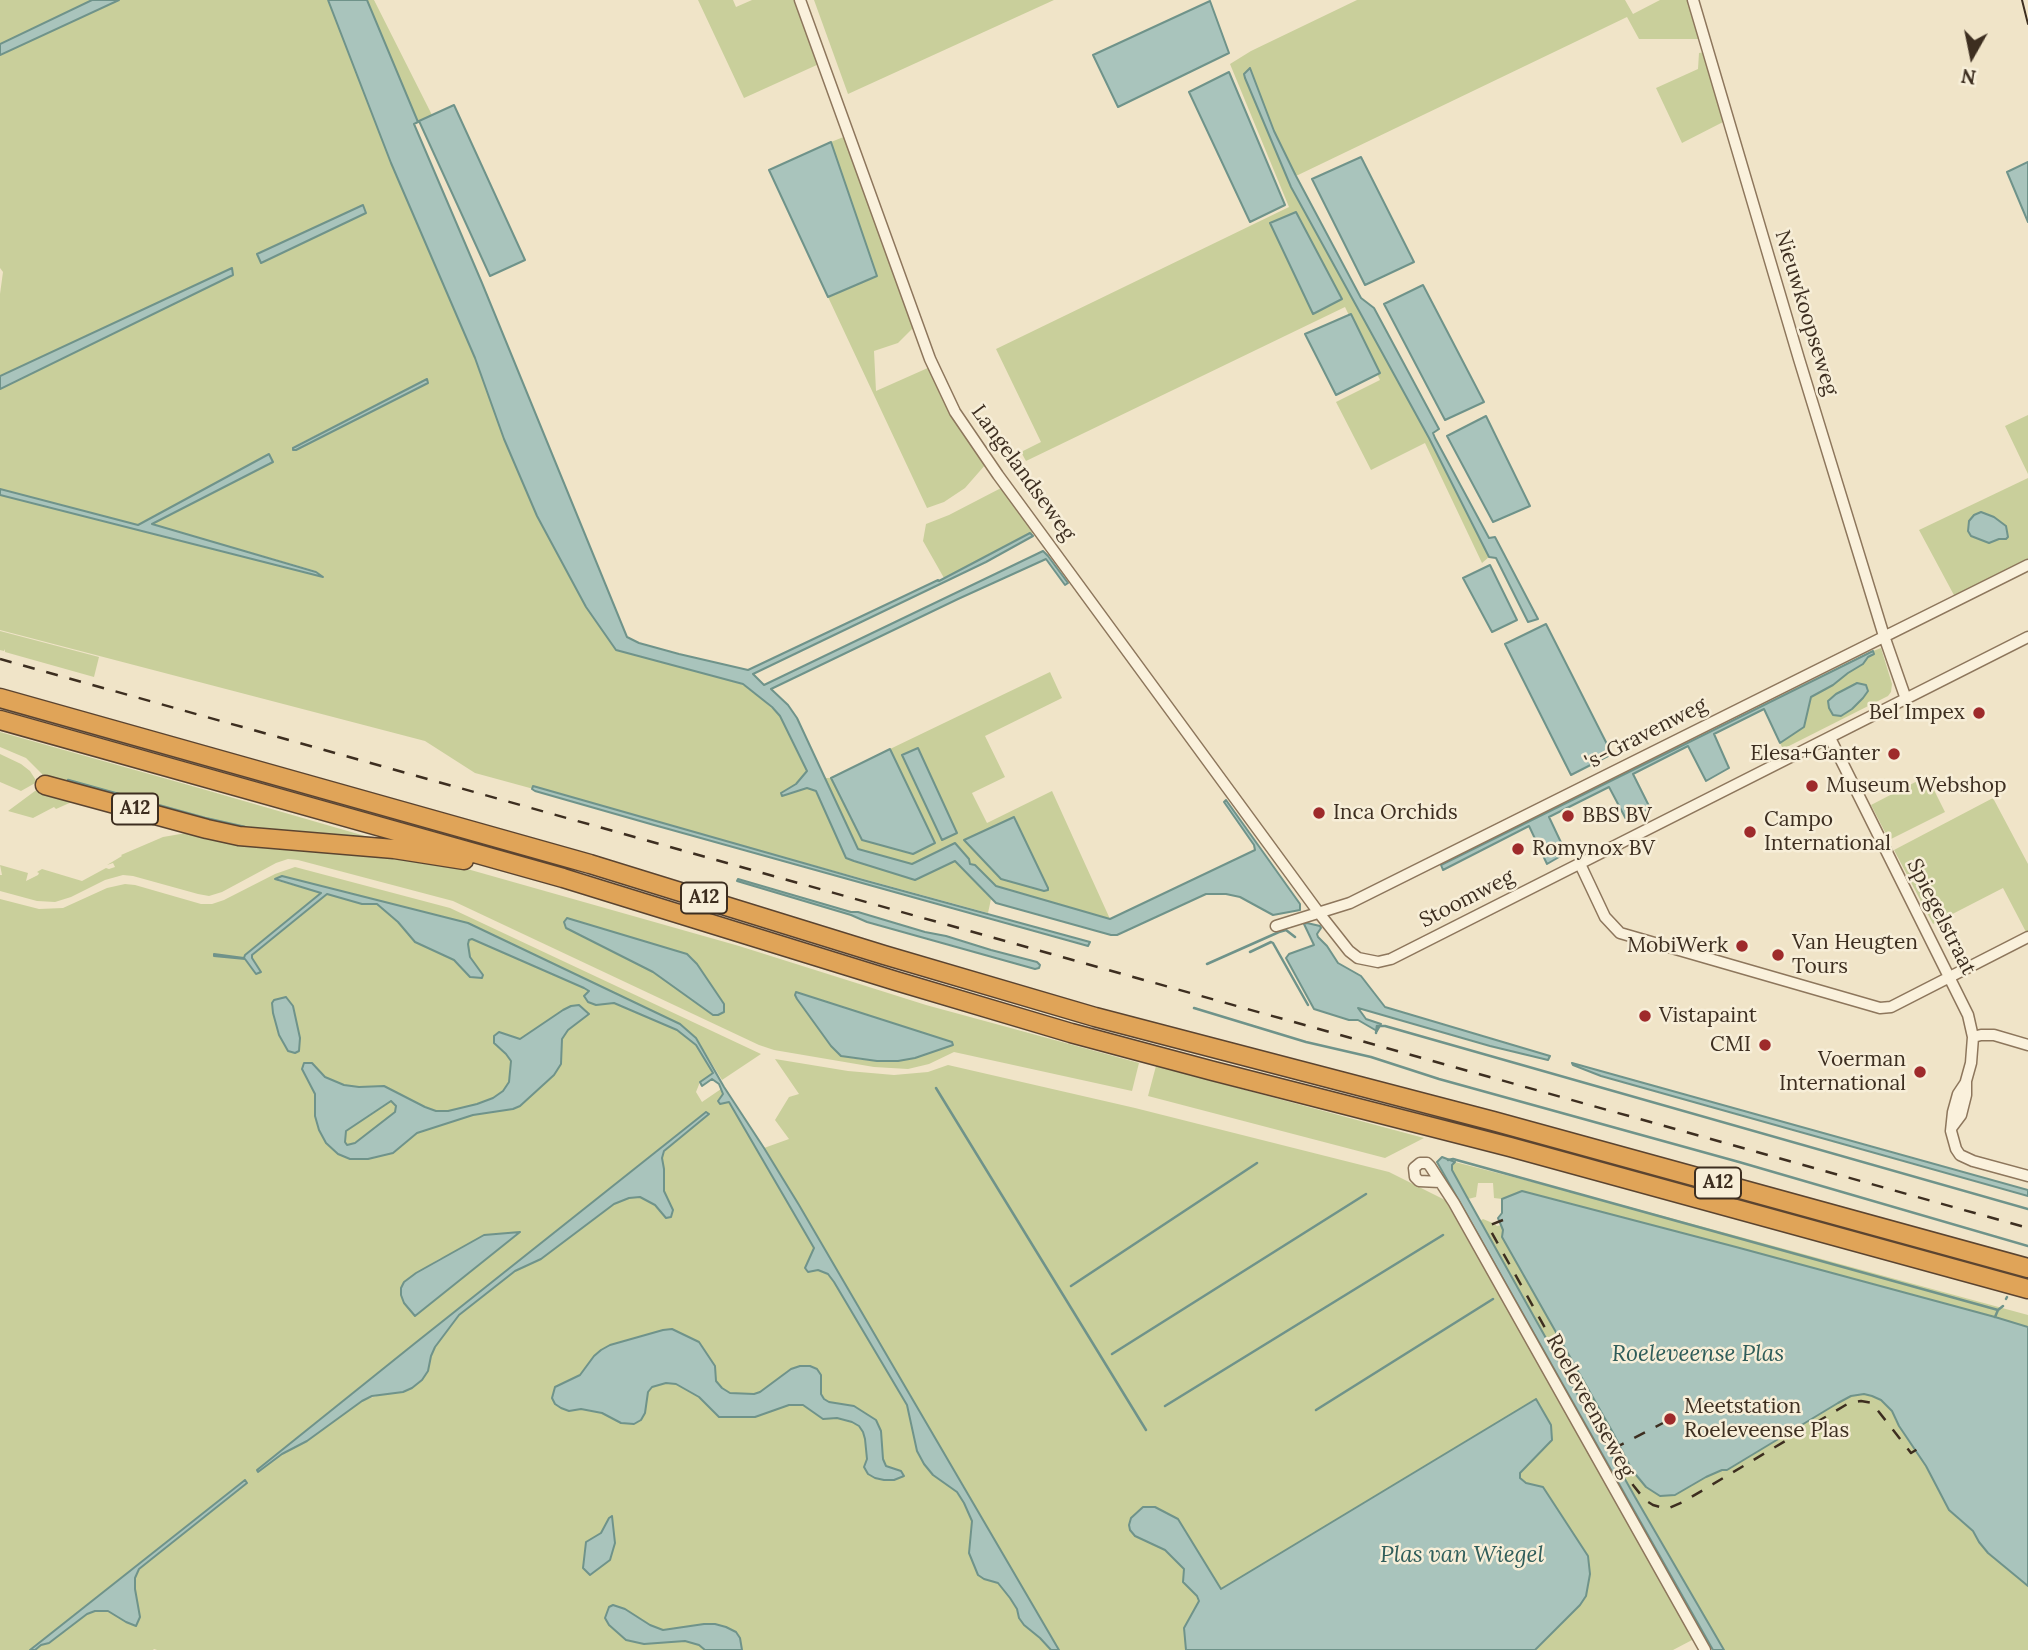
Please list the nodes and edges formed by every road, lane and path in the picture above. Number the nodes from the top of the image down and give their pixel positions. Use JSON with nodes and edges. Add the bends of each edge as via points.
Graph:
{"nodes":[{"id":1,"x":800,"y":0,"type":"edge"},
{"id":2,"x":1693,"y":0,"type":"edge"},
{"id":3,"x":2028,"y":565,"type":"edge"},
{"id":4,"x":1884,"y":636,"type":"junction"},
{"id":5,"x":2028,"y":638,"type":"edge"},
{"id":6,"x":0,"y":698,"type":"edge"},
{"id":7,"x":1906,"y":699,"type":"junction"},
{"id":8,"x":0,"y":720,"type":"edge"},
{"id":9,"x":1830,"y":738,"type":"junction"},
{"id":10,"x":45,"y":785,"type":"dead end"},
{"id":11,"x":1580,"y":864,"type":"junction"},
{"id":12,"x":563,"y":878,"type":"junction"},
{"id":13,"x":1319,"y":913,"type":"junction"},
{"id":14,"x":1276,"y":926,"type":"dead end"},
{"id":15,"x":2028,"y":937,"type":"edge"},
{"id":16,"x":1950,"y":977,"type":"junction"},
{"id":17,"x":1973,"y":1037,"type":"junction"},
{"id":18,"x":2028,"y":1045,"type":"edge"},
{"id":19,"x":2028,"y":1176,"type":"edge"},
{"id":20,"x":1440,"y":1182,"type":"dead end"},
{"id":21,"x":2028,"y":1268,"type":"edge"},
{"id":22,"x":2028,"y":1289,"type":"edge"},
{"id":23,"x":1705,"y":1650,"type":"edge"}],
"edges":[{"from":1,"to":13,"type":"street","name":"Langelandseweg","via":[[930,359],[955,412]]},
{"from":2,"to":4,"type":"street","name":"Nieuwkoopseweg"},
{"from":3,"to":4,"type":"street","name":"'s-Gravenweg"},
{"from":4,"to":7,"type":"street"},
{"from":4,"to":13,"type":"street","name":"'s-Gravenweg","via":[[1350,903]]},
{"from":5,"to":7,"type":"street","name":"Stoomweg"},
{"from":6,"to":21,"type":"highway","number":"A12","via":[[601,867],[1107,1021]]},
{"from":7,"to":9,"type":"street","name":"Stoomweg"},
{"from":8,"to":12,"type":"highway","number":"A12"},
{"from":9,"to":11,"type":"street","name":"Stoomweg"},
{"from":9,"to":16,"type":"street","name":"Spiegelstraat"},
{"from":10,"to":12,"type":"highway","number":"A12","via":[[239,836],[394,849]]},
{"from":11,"to":13,"type":"street","name":"Stoomweg","via":[[1378,962],[1357,958]]},
{"from":11,"to":16,"type":"street","via":[[1605,917],[1620,933],[1880,1008],[1891,1007]]},
{"from":12,"to":22,"type":"highway","number":"A12","via":[[1071,1032],[1510,1146]]},
{"from":13,"to":14,"type":"street","name":"'s-Gravenweg"},
{"from":15,"to":16,"type":"street"},
{"from":16,"to":17,"type":"street","name":"Spiegelstraat"},
{"from":17,"to":18,"type":"street","via":[[1994,1035]]},
{"from":17,"to":19,"type":"street","name":"Spiegelstraat","via":[[1966,1095],[1952,1127],[1952,1139],[1956,1149],[1973,1161]]},
{"from":20,"to":23,"type":"street","name":"Roeleveenseweg"}]}
